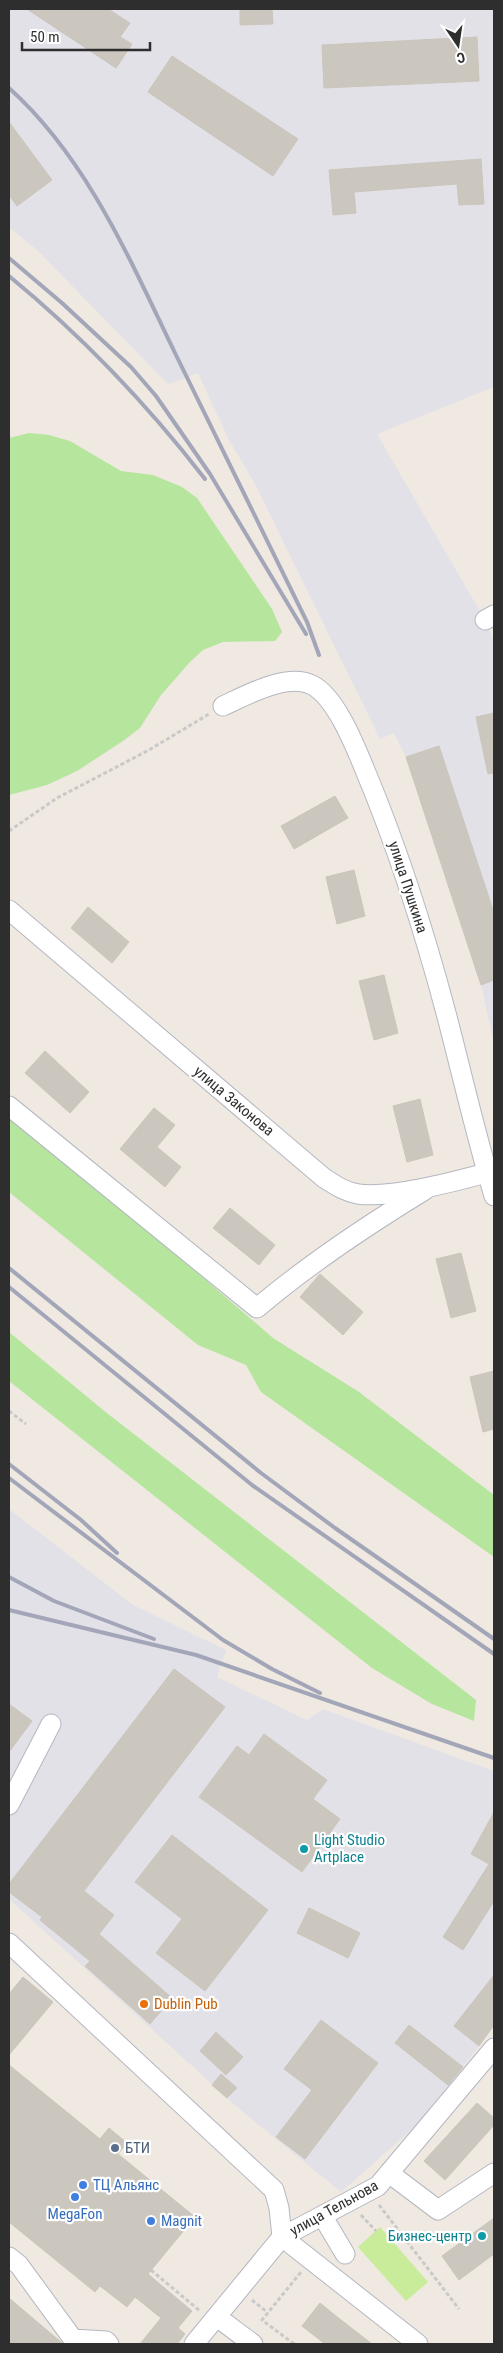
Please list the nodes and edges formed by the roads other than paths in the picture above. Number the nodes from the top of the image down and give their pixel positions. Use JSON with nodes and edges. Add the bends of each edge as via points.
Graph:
{"nodes":[{"id":1,"x":222,"y":706,"type":"road end"},
{"id":2,"x":9,"y":910,"type":"edge"},
{"id":3,"x":9,"y":1106,"type":"edge"},
{"id":4,"x":491,"y":1172,"type":"edge"},
{"id":5,"x":432,"y":1186,"type":"junction"},
{"id":6,"x":494,"y":1196,"type":"edge"},
{"id":7,"x":52,"y":1724,"type":"dead end"},
{"id":8,"x":9,"y":1806,"type":"edge"},
{"id":9,"x":9,"y":1943,"type":"edge"},
{"id":10,"x":494,"y":2048,"type":"edge"},
{"id":11,"x":389,"y":2172,"type":"junction"},
{"id":12,"x":494,"y":2173,"type":"edge"},
{"id":13,"x":323,"y":2217,"type":"junction"},
{"id":14,"x":282,"y":2237,"type":"junction"},
{"id":15,"x":346,"y":2254,"type":"dead end"},
{"id":16,"x":9,"y":2257,"type":"edge"},
{"id":17,"x":209,"y":2315,"type":"junction"},
{"id":18,"x":109,"y":2344,"type":"edge"},
{"id":19,"x":194,"y":2344,"type":"edge"},
{"id":20,"x":253,"y":2344,"type":"edge"},
{"id":21,"x":418,"y":2344,"type":"edge"}],
"edges":[{"from":1,"to":4,"type":"street","name":"улица Пушкина","via":[[275,684],[294,681],[311,684],[325,696],[348,730],[390,829],[414,902]]},
{"from":2,"to":5,"type":"street","name":"улица Законова","via":[[336,1186],[357,1194],[376,1195]]},
{"from":3,"to":5,"type":"street","via":[[257,1308],[308,1265]]},
{"from":4,"to":5,"type":"street","name":"улица Законова"},
{"from":4,"to":6,"type":"street","name":"улица Пушкина"},
{"from":7,"to":8,"type":"street"},
{"from":9,"to":14,"type":"street","via":[[274,2190]]},
{"from":10,"to":11,"type":"street","name":"улица Тельнова"},
{"from":11,"to":12,"type":"street","via":[[438,2210]]},
{"from":11,"to":13,"type":"street","name":"улица Тельнова","via":[[378,2186]]},
{"from":13,"to":14,"type":"street","name":"улица Тельнова"},
{"from":13,"to":15,"type":"street"},
{"from":14,"to":17,"type":"street","name":"улица Тельнова"},
{"from":14,"to":21,"type":"street"},
{"from":16,"to":18,"type":"street","via":[[19,2265],[73,2339],[106,2341]]},
{"from":17,"to":19,"type":"street","name":"улица Тельнова"},
{"from":17,"to":20,"type":"street"}]}
